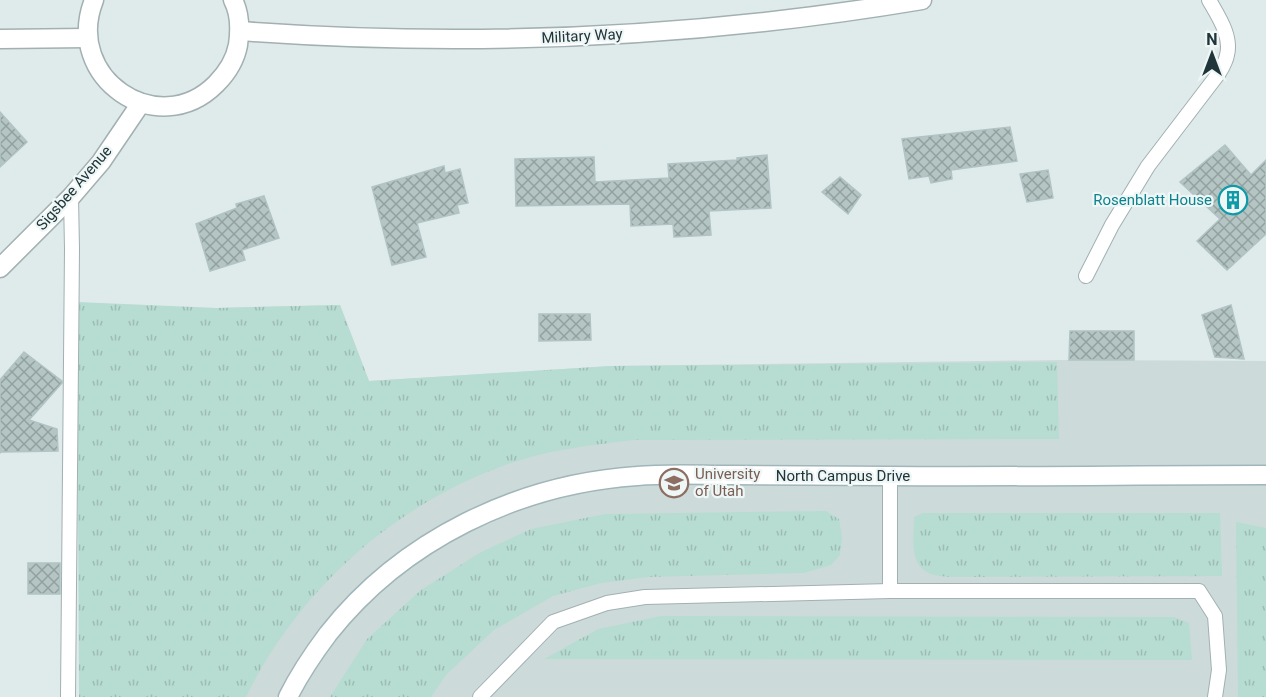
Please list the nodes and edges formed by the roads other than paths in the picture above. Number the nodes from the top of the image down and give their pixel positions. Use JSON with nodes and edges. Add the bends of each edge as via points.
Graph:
{"nodes":[{"id":1,"x":93,"y":0,"type":"edge"},
{"id":2,"x":233,"y":0,"type":"edge"},
{"id":3,"x":922,"y":0,"type":"edge"},
{"id":4,"x":1209,"y":0,"type":"edge"},
{"id":5,"x":240,"y":31,"type":"junction"},
{"id":6,"x":87,"y":38,"type":"junction"},
{"id":7,"x":0,"y":39,"type":"edge"},
{"id":8,"x":141,"y":102,"type":"junction"},
{"id":9,"x":71,"y":197,"type":"junction"},
{"id":10,"x":0,"y":268,"type":"edge"},
{"id":11,"x":1086,"y":276,"type":"dead end"},
{"id":12,"x":1266,"y":475,"type":"edge"},
{"id":13,"x":890,"y":476,"type":"junction"},
{"id":14,"x":890,"y":591,"type":"junction"},
{"id":15,"x":68,"y":697,"type":"edge"},
{"id":16,"x":288,"y":697,"type":"edge"},
{"id":17,"x":480,"y":697,"type":"edge"},
{"id":18,"x":1215,"y":697,"type":"edge"}],
"edges":[{"from":1,"to":6,"type":"street"},
{"from":2,"to":5,"type":"street"},
{"from":3,"to":5,"type":"street","name":"Military Way","via":[[705,29],[542,39],[321,37]]},
{"from":4,"to":11,"type":"lane","via":[[1224,30],[1227,57],[1148,166]]},
{"from":5,"to":8,"type":"street","via":[[236,55],[225,75],[208,92],[187,102],[164,106]]},
{"from":6,"to":7,"type":"street"},
{"from":6,"to":8,"type":"street","via":[[104,78],[121,93]]},
{"from":8,"to":9,"type":"street","name":"Sigsbee Avenue","via":[[101,162]]},
{"from":9,"to":10,"type":"street","name":"Sigsbee Avenue"},
{"from":9,"to":15,"type":"lane"},
{"from":12,"to":13,"type":"street","name":"North Campus Drive"},
{"from":13,"to":14,"type":"lane"},
{"from":13,"to":16,"type":"street","name":"North Campus Drive","via":[[637,476],[534,494],[487,512],[402,562],[328,634]]},
{"from":14,"to":17,"type":"lane","via":[[645,597],[607,603],[553,622]]},
{"from":14,"to":18,"type":"lane","via":[[1199,591],[1215,616],[1219,670]]}]}
